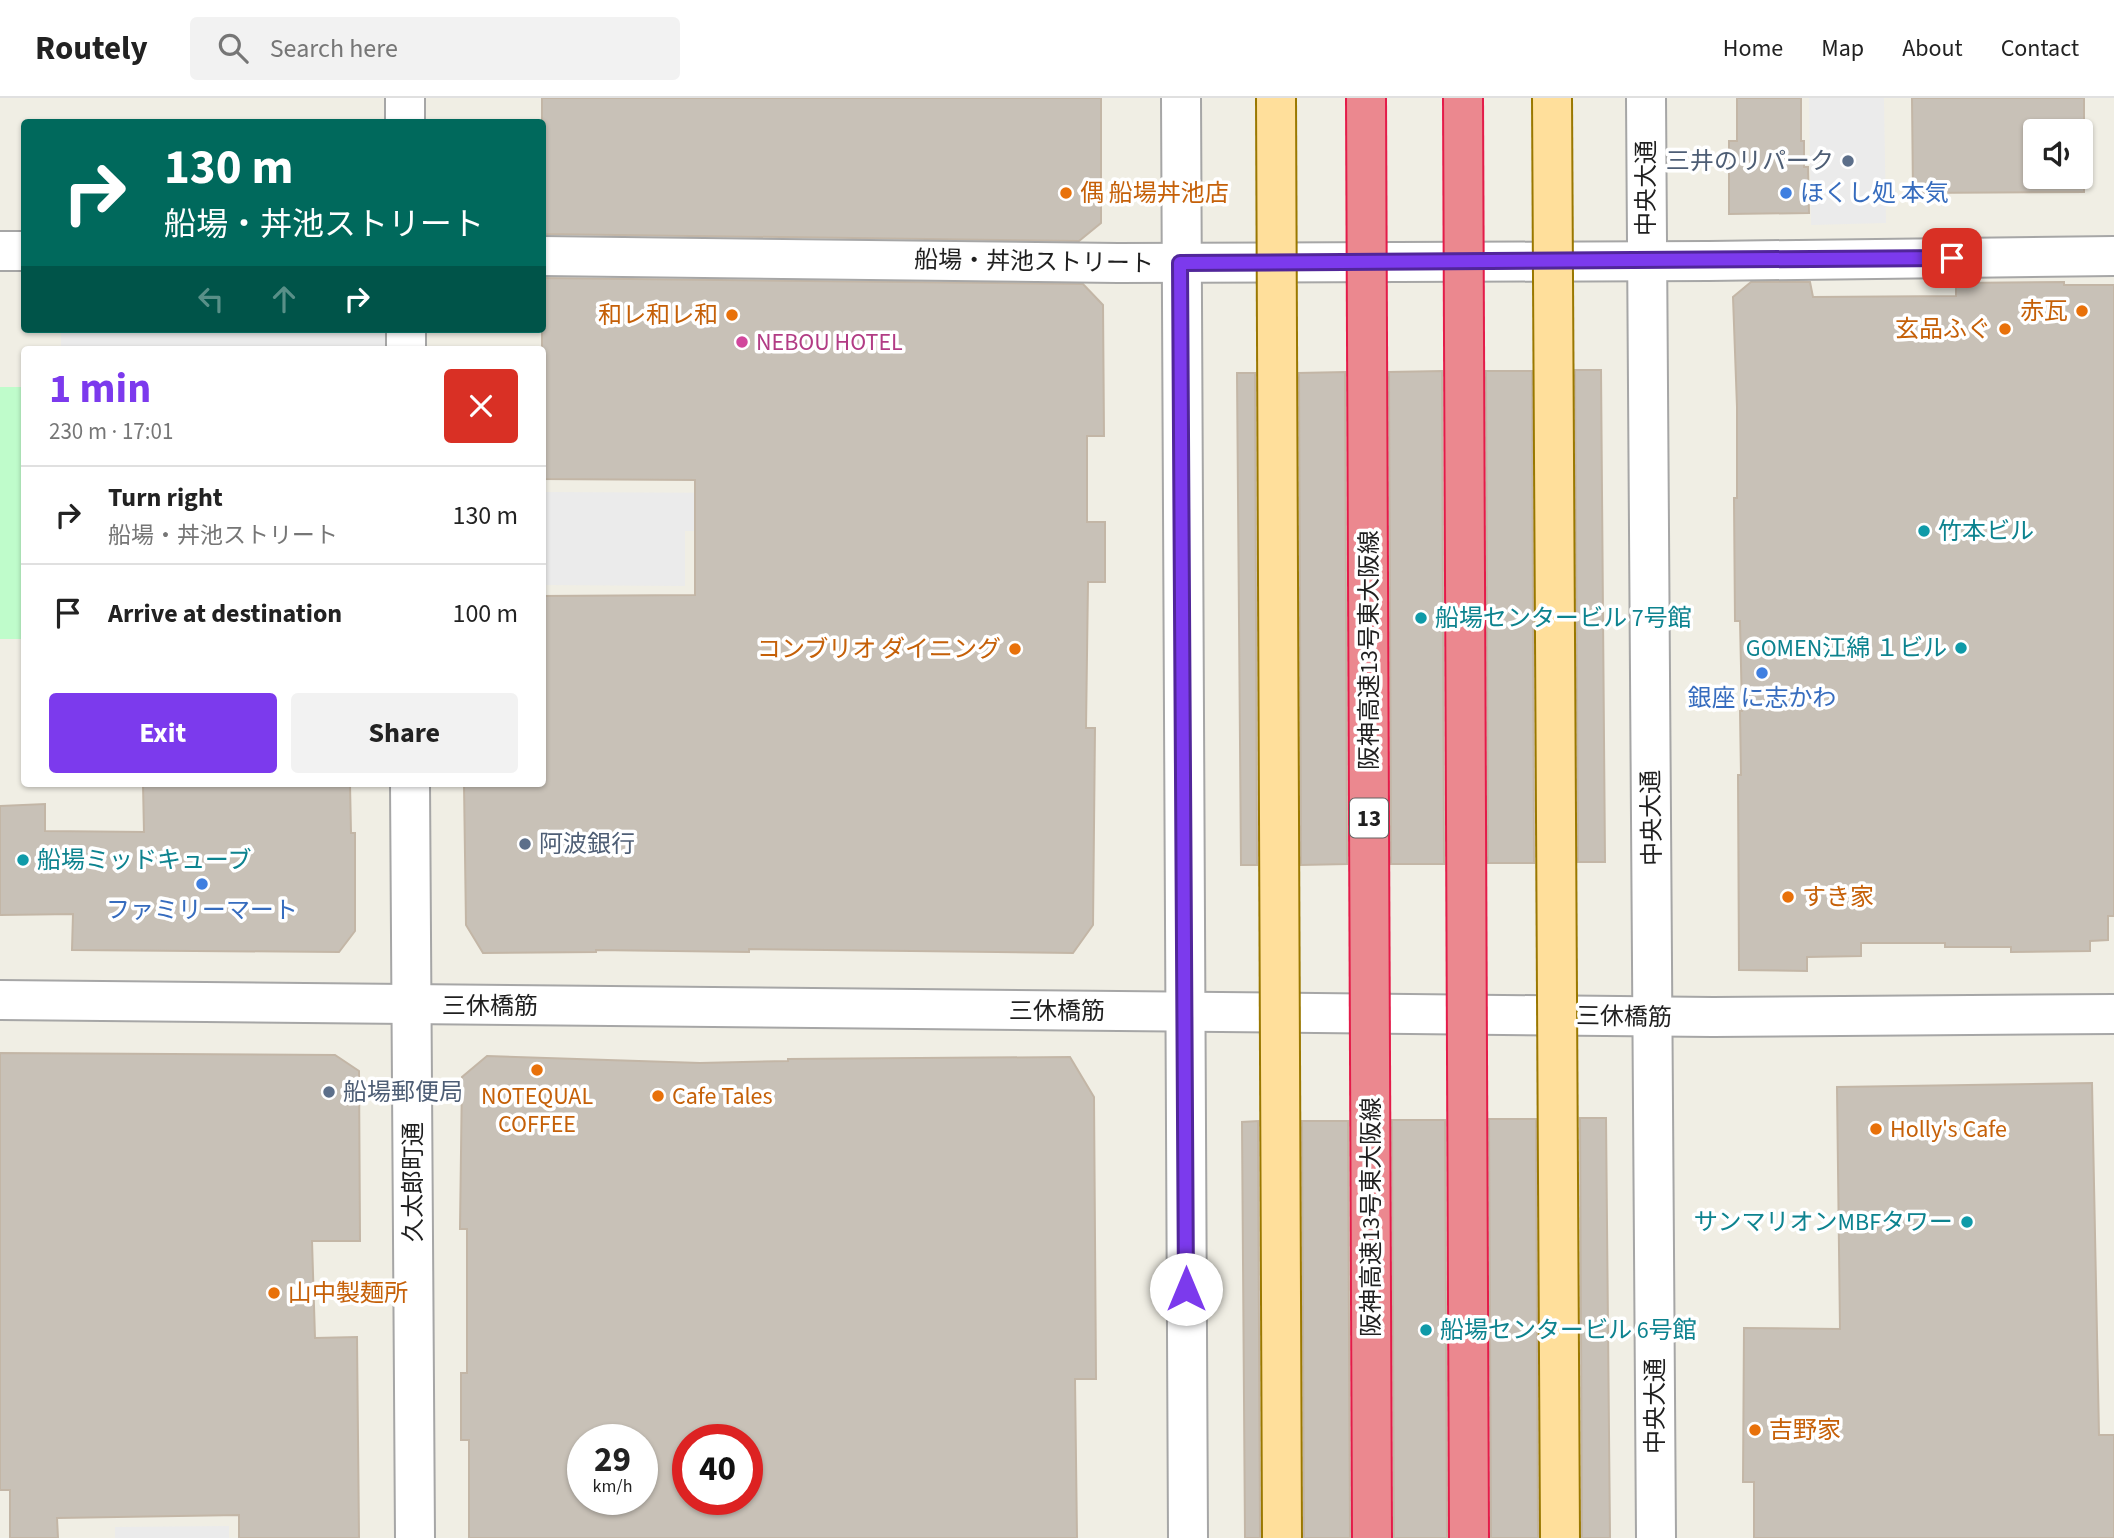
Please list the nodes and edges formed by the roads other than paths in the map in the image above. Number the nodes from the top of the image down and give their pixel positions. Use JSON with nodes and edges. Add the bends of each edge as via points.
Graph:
{"nodes":[{"id":1,"x":404,"y":98,"type":"edge"},
{"id":2,"x":1181,"y":98,"type":"edge"},
{"id":3,"x":1276,"y":98,"type":"edge"},
{"id":4,"x":1367,"y":98,"type":"edge"},
{"id":5,"x":1463,"y":98,"type":"edge"},
{"id":6,"x":1552,"y":98,"type":"edge"},
{"id":7,"x":1646,"y":98,"type":"edge"},
{"id":8,"x":405,"y":119,"type":"edge"},
{"id":9,"x":0,"y":251,"type":"edge"},
{"id":10,"x":21,"y":251,"type":"edge"},
{"id":11,"x":546,"y":256,"type":"edge"},
{"id":12,"x":2114,"y":256,"type":"edge"},
{"id":13,"x":1646,"y":261,"type":"junction"},
{"id":14,"x":1180,"y":263,"type":"junction"},
{"id":15,"x":410,"y":787,"type":"edge"},
{"id":16,"x":0,"y":1000,"type":"edge"},
{"id":17,"x":413,"y":1005,"type":"junction"},
{"id":18,"x":1185,"y":1013,"type":"junction"},
{"id":19,"x":2114,"y":1014,"type":"edge"},
{"id":20,"x":1654,"y":1017,"type":"junction"},
{"id":21,"x":415,"y":1538,"type":"edge"},
{"id":22,"x":1188,"y":1538,"type":"edge"},
{"id":23,"x":1282,"y":1538,"type":"edge"},
{"id":24,"x":1372,"y":1538,"type":"edge"},
{"id":25,"x":1469,"y":1538,"type":"edge"},
{"id":26,"x":1560,"y":1538,"type":"edge"},
{"id":27,"x":1656,"y":1538,"type":"edge"}],
"edges":[{"from":1,"to":8,"type":"street"},
{"from":2,"to":14,"type":"street"},
{"from":3,"to":23,"type":"main road","bridge":true},
{"from":4,"to":24,"type":"highway","name":"阪神高速13号東大阪線","number":"13","bridge":true},
{"from":5,"to":25,"type":"highway","bridge":true},
{"from":6,"to":26,"type":"main road","bridge":true},
{"from":7,"to":13,"type":"street","name":"中央大通"},
{"from":9,"to":10,"type":"street"},
{"from":11,"to":14,"type":"street","name":"船場・丼池ストリート"},
{"from":12,"to":13,"type":"street","name":"船場・丼池ストリート"},
{"from":13,"to":14,"type":"street","name":"船場・丼池ストリート"},
{"from":13,"to":20,"type":"street","name":"中央大通"},
{"from":14,"to":18,"type":"street"},
{"from":15,"to":17,"type":"street","name":"久太郎町通"},
{"from":16,"to":17,"type":"street","name":"三休橋筋"},
{"from":17,"to":18,"type":"street","name":"三休橋筋"},
{"from":17,"to":21,"type":"street","name":"久太郎町通"},
{"from":18,"to":20,"type":"street","name":"三休橋筋"},
{"from":18,"to":22,"type":"street"},
{"from":19,"to":20,"type":"street","name":"三休橋筋"},
{"from":20,"to":27,"type":"street","name":"中央大通"}]}
